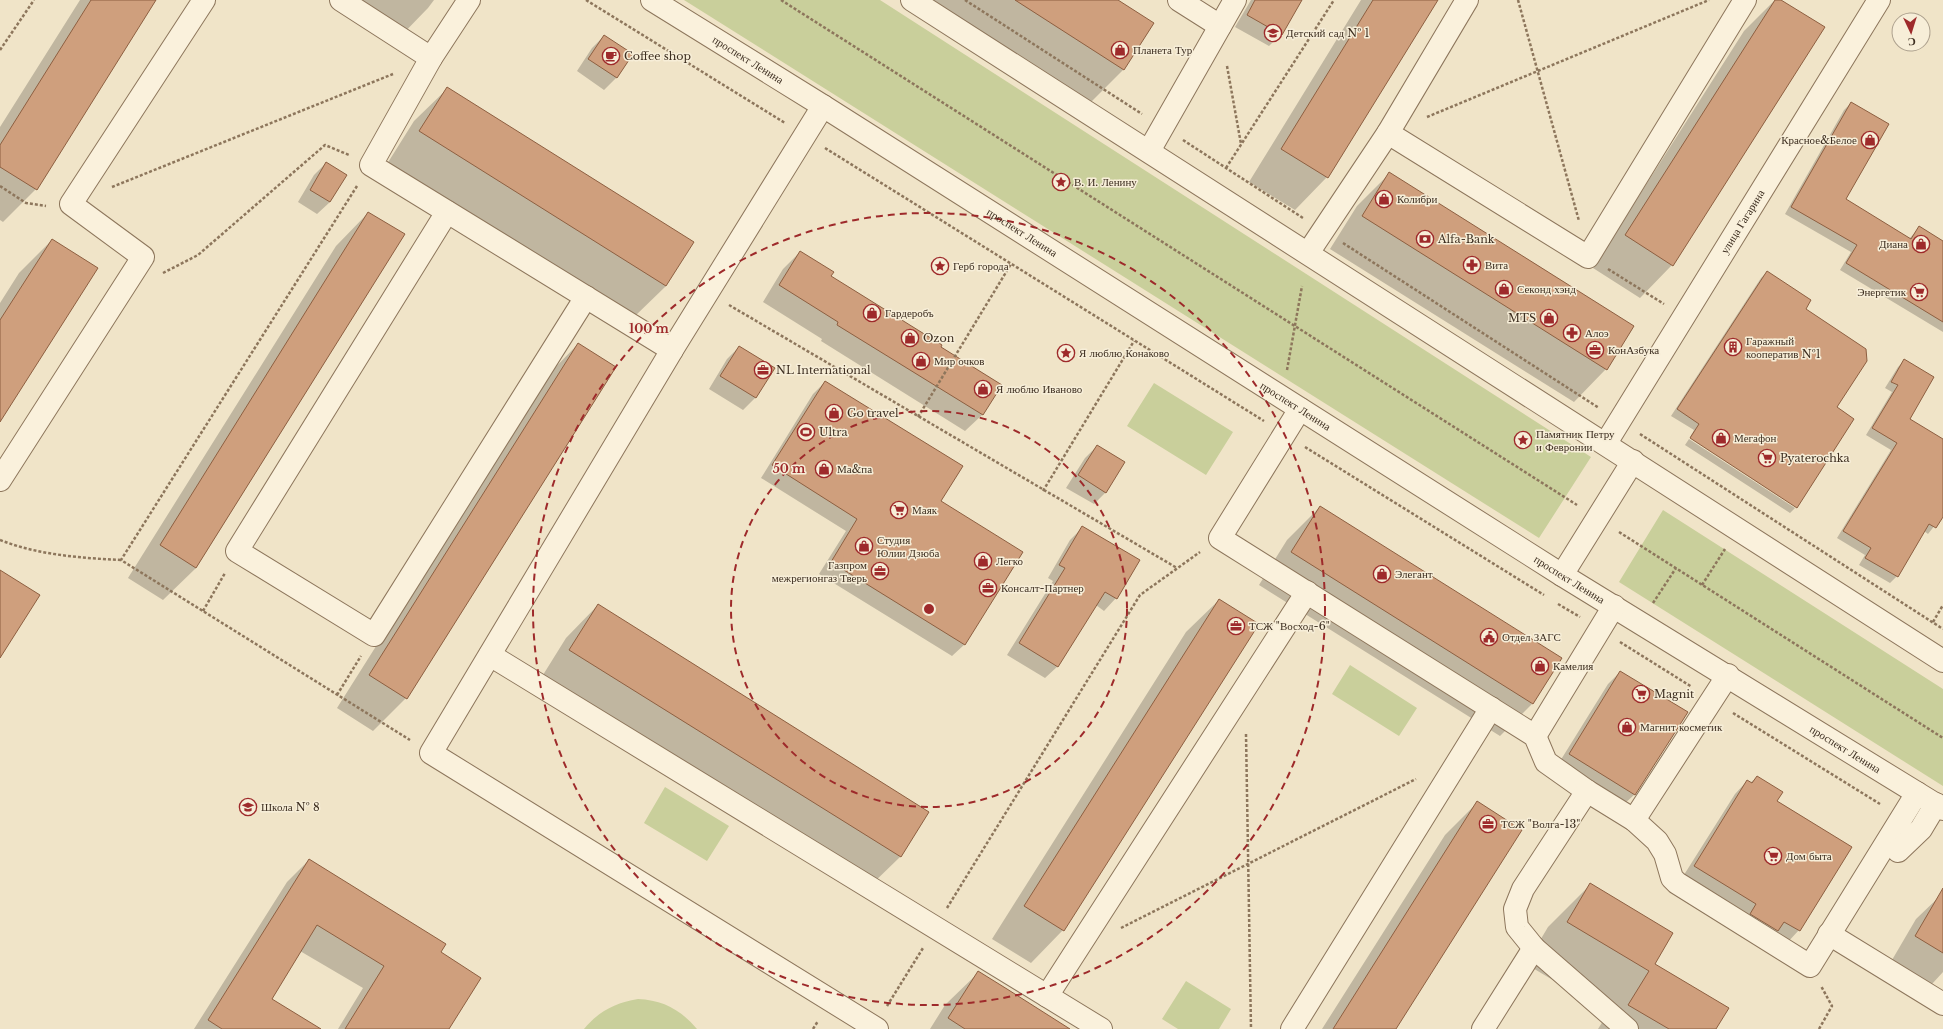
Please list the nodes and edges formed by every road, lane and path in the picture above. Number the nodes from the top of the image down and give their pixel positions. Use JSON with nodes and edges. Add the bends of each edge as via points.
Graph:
{"nodes":[{"id":1,"x":34,"y":0,"type":"edge"},
{"id":2,"x":204,"y":0,"type":"edge"},
{"id":3,"x":341,"y":0,"type":"edge"},
{"id":4,"x":468,"y":0,"type":"edge"},
{"id":5,"x":652,"y":0,"type":"edge"},
{"id":6,"x":781,"y":0,"type":"edge"},
{"id":7,"x":912,"y":0,"type":"edge"},
{"id":8,"x":965,"y":0,"type":"edge"},
{"id":9,"x":1179,"y":0,"type":"edge"},
{"id":10,"x":1235,"y":0,"type":"edge"},
{"id":11,"x":1334,"y":0,"type":"edge"},
{"id":12,"x":1468,"y":0,"type":"edge"},
{"id":13,"x":1518,"y":0,"type":"edge"},
{"id":14,"x":1709,"y":0,"type":"edge"},
{"id":15,"x":1745,"y":0,"type":"edge"},
{"id":16,"x":1879,"y":0,"type":"edge"},
{"id":17,"x":1220,"y":26,"type":"junction"},
{"id":18,"x":0,"y":50,"type":"edge"},
{"id":19,"x":431,"y":58,"type":"junction"},
{"id":20,"x":1227,"y":66,"type":"dead end"},
{"id":21,"x":1538,"y":71,"type":"junction"},
{"id":22,"x":394,"y":73,"type":"dead end"},
{"id":23,"x":823,"y":106,"type":"junction"},
{"id":24,"x":1424,"y":118,"type":"dead end"},
{"id":25,"x":1162,"y":127,"type":"junction"},
{"id":26,"x":1388,"y":133,"type":"junction"},
{"id":27,"x":1241,"y":144,"type":"junction"},
{"id":28,"x":1149,"y":151,"type":"junction"},
{"id":29,"x":371,"y":165,"type":"junction"},
{"id":30,"x":1226,"y":168,"type":"junction"},
{"id":31,"x":0,"y":186,"type":"edge"},
{"id":32,"x":107,"y":189,"type":"dead end"},
{"id":33,"x":71,"y":204,"type":"junction"},
{"id":34,"x":447,"y":212,"type":"junction"},
{"id":35,"x":1323,"y":230,"type":"junction"},
{"id":36,"x":1308,"y":253,"type":"junction"},
{"id":37,"x":1588,"y":257,"type":"junction"},
{"id":38,"x":1011,"y":264,"type":"dead end"},
{"id":39,"x":157,"y":276,"type":"dead end"},
{"id":40,"x":1302,"y":286,"type":"dead end"},
{"id":41,"x":707,"y":292,"type":"junction"},
{"id":42,"x":586,"y":297,"type":"junction"},
{"id":43,"x":1684,"y":316,"type":"junction"},
{"id":44,"x":1295,"y":326,"type":"junction"},
{"id":45,"x":1134,"y":341,"type":"dead end"},
{"id":46,"x":672,"y":350,"type":"junction"},
{"id":47,"x":1287,"y":371,"type":"dead end"},
{"id":48,"x":1300,"y":409,"type":"junction"},
{"id":49,"x":918,"y":417,"type":"junction"},
{"id":50,"x":1620,"y":421,"type":"junction"},
{"id":51,"x":1606,"y":443,"type":"junction"},
{"id":52,"x":1632,"y":460,"type":"junction"},
{"id":53,"x":0,"y":480,"type":"edge"},
{"id":54,"x":1043,"y":491,"type":"junction"},
{"id":55,"x":1597,"y":518,"type":"junction"},
{"id":56,"x":1738,"y":529,"type":"junction"},
{"id":57,"x":1220,"y":538,"type":"junction"},
{"id":58,"x":0,"y":540,"type":"edge"},
{"id":59,"x":237,"y":552,"type":"junction"},
{"id":60,"x":121,"y":560,"type":"dead end"},
{"id":61,"x":1177,"y":568,"type":"junction"},
{"id":62,"x":1676,"y":568,"type":"junction"},
{"id":63,"x":1562,"y":574,"type":"junction"},
{"id":64,"x":1702,"y":585,"type":"junction"},
{"id":65,"x":1307,"y":592,"type":"junction"},
{"id":66,"x":1943,"y":605,"type":"edge"},
{"id":67,"x":1614,"y":606,"type":"junction"},
{"id":68,"x":202,"y":611,"type":"dead end"},
{"id":69,"x":1641,"y":622,"type":"junction"},
{"id":70,"x":1932,"y":622,"type":"junction"},
{"id":71,"x":1943,"y":629,"type":"edge"},
{"id":72,"x":374,"y":635,"type":"junction"},
{"id":73,"x":490,"y":655,"type":"junction"},
{"id":74,"x":1943,"y":661,"type":"edge"},
{"id":75,"x":1728,"y":676,"type":"junction"},
{"id":76,"x":337,"y":695,"type":"dead end"},
{"id":77,"x":1491,"y":708,"type":"junction"},
{"id":78,"x":1246,"y":726,"type":"dead end"},
{"id":79,"x":1535,"y":736,"type":"junction"},
{"id":80,"x":1943,"y":738,"type":"edge"},
{"id":81,"x":1418,"y":778,"type":"dead end"},
{"id":82,"x":1587,"y":791,"type":"junction"},
{"id":83,"x":1917,"y":792,"type":"junction"},
{"id":84,"x":1939,"y":806,"type":"edge"},
{"id":85,"x":1634,"y":820,"type":"junction"},
{"id":86,"x":1898,"y":851,"type":"dead end"},
{"id":87,"x":1248,"y":864,"type":"junction"},
{"id":88,"x":935,"y":927,"type":"junction"},
{"id":89,"x":1120,"y":929,"type":"dead end"},
{"id":90,"x":1829,"y":934,"type":"junction"},
{"id":91,"x":1534,"y":948,"type":"junction"},
{"id":92,"x":1810,"y":966,"type":"junction"},
{"id":93,"x":1048,"y":996,"type":"junction"},
{"id":94,"x":1943,"y":1004,"type":"edge"},
{"id":95,"x":876,"y":1028,"type":"edge"},
{"id":96,"x":1102,"y":1029,"type":"edge"},
{"id":97,"x":1251,"y":1029,"type":"edge"},
{"id":98,"x":1292,"y":1029,"type":"edge"},
{"id":99,"x":1482,"y":1029,"type":"edge"},
{"id":100,"x":1627,"y":1029,"type":"edge"},
{"id":101,"x":1819,"y":1029,"type":"edge"}],
"edges":[{"from":1,"to":18,"type":"path"},
{"from":2,"to":33,"type":"street"},
{"from":3,"to":19,"type":"street"},
{"from":4,"to":19,"type":"street"},
{"from":5,"to":23,"type":"street","name":"проспект Ленина"},
{"from":6,"to":44,"type":"path"},
{"from":7,"to":28,"type":"street"},
{"from":8,"to":25,"type":"path"},
{"from":9,"to":17,"type":"street"},
{"from":10,"to":17,"type":"street"},
{"from":11,"to":27,"type":"path"},
{"from":12,"to":26,"type":"street"},
{"from":13,"to":21,"type":"path"},
{"from":14,"to":21,"type":"path"},
{"from":15,"to":37,"type":"street"},
{"from":16,"to":43,"type":"street","name":"улица Гагарина"},
{"from":17,"to":25,"type":"street"},
{"from":19,"to":29,"type":"street"},
{"from":20,"to":27,"type":"path"},
{"from":21,"to":24,"type":"path"},
{"from":21,"to":37,"type":"path"},
{"from":22,"to":32,"type":"path"},
{"from":23,"to":41,"type":"street"},
{"from":23,"to":48,"type":"street","name":"проспект Ленина"},
{"from":25,"to":28,"type":"street"},
{"from":25,"to":30,"type":"path"},
{"from":26,"to":35,"type":"street"},
{"from":26,"to":37,"type":"street"},
{"from":27,"to":30,"type":"path"},
{"from":28,"to":36,"type":"street"},
{"from":29,"to":34,"type":"street"},
{"from":29,"to":39,"type":"path","via":[[325,145],[198,255]]},
{"from":30,"to":35,"type":"path"},
{"from":31,"to":33,"type":"path","via":[[26,203],[44,206]]},
{"from":33,"to":53,"type":"street","via":[[142,256]]},
{"from":34,"to":42,"type":"street"},
{"from":34,"to":59,"type":"street"},
{"from":35,"to":36,"type":"street"},
{"from":35,"to":50,"type":"path"},
{"from":36,"to":51,"type":"street"},
{"from":37,"to":43,"type":"path"},
{"from":38,"to":49,"type":"path"},
{"from":40,"to":44,"type":"path"},
{"from":41,"to":46,"type":"street"},
{"from":41,"to":49,"type":"path"},
{"from":42,"to":46,"type":"street"},
{"from":42,"to":72,"type":"street"},
{"from":43,"to":50,"type":"street","name":"улица Гагарина"},
{"from":44,"to":47,"type":"path"},
{"from":44,"to":55,"type":"path"},
{"from":45,"to":54,"type":"path"},
{"from":46,"to":73,"type":"street"},
{"from":48,"to":57,"type":"street"},
{"from":48,"to":63,"type":"street","name":"проспект Ленина"},
{"from":49,"to":54,"type":"path"},
{"from":50,"to":51,"type":"street","name":"улица Гагарина"},
{"from":50,"to":70,"type":"path"},
{"from":51,"to":52,"type":"street"},
{"from":52,"to":55,"type":"street"},
{"from":52,"to":56,"type":"street"},
{"from":54,"to":61,"type":"path"},
{"from":55,"to":62,"type":"path"},
{"from":55,"to":63,"type":"street"},
{"from":56,"to":64,"type":"path"},
{"from":56,"to":74,"type":"street"},
{"from":57,"to":61,"type":"path"},
{"from":57,"to":65,"type":"street"},
{"from":58,"to":60,"type":"path","via":[[70,557]]},
{"from":59,"to":68,"type":"path"},
{"from":59,"to":72,"type":"street"},
{"from":61,"to":88,"type":"path","via":[[1140,595]]},
{"from":62,"to":64,"type":"path"},
{"from":62,"to":69,"type":"path"},
{"from":63,"to":67,"type":"street","name":"проспект Ленина"},
{"from":64,"to":80,"type":"path"},
{"from":65,"to":77,"type":"street"},
{"from":65,"to":93,"type":"street"},
{"from":66,"to":70,"type":"path"},
{"from":67,"to":69,"type":"street","name":"проспект Ленина"},
{"from":67,"to":79,"type":"street"},
{"from":69,"to":75,"type":"street","name":"проспект Ленина"},
{"from":70,"to":71,"type":"path"},
{"from":72,"to":76,"type":"path"},
{"from":73,"to":88,"type":"street"},
{"from":73,"to":95,"type":"street","via":[[431,753]]},
{"from":75,"to":83,"type":"street","name":"проспект Ленина"},
{"from":75,"to":85,"type":"street"},
{"from":77,"to":79,"type":"street"},
{"from":77,"to":98,"type":"street"},
{"from":78,"to":87,"type":"path"},
{"from":79,"to":82,"type":"street","via":[[1546,762]]},
{"from":81,"to":87,"type":"path"},
{"from":82,"to":85,"type":"street"},
{"from":82,"to":91,"type":"street","via":[[1523,889],[1515,908],[1517,927]]},
{"from":83,"to":84,"type":"street","name":"проспект Ленина"},
{"from":83,"to":90,"type":"street"},
{"from":84,"to":86,"type":"street"},
{"from":85,"to":92,"type":"street","via":[[1657,841],[1665,854],[1672,878],[1677,883]]},
{"from":87,"to":89,"type":"path"},
{"from":87,"to":97,"type":"path"},
{"from":88,"to":93,"type":"street"},
{"from":88,"to":95,"type":"path"},
{"from":90,"to":92,"type":"street"},
{"from":90,"to":94,"type":"street"},
{"from":91,"to":99,"type":"street"},
{"from":91,"to":100,"type":"street"},
{"from":92,"to":101,"type":"path","via":[[1832,1006]]},
{"from":93,"to":96,"type":"street"}]}
